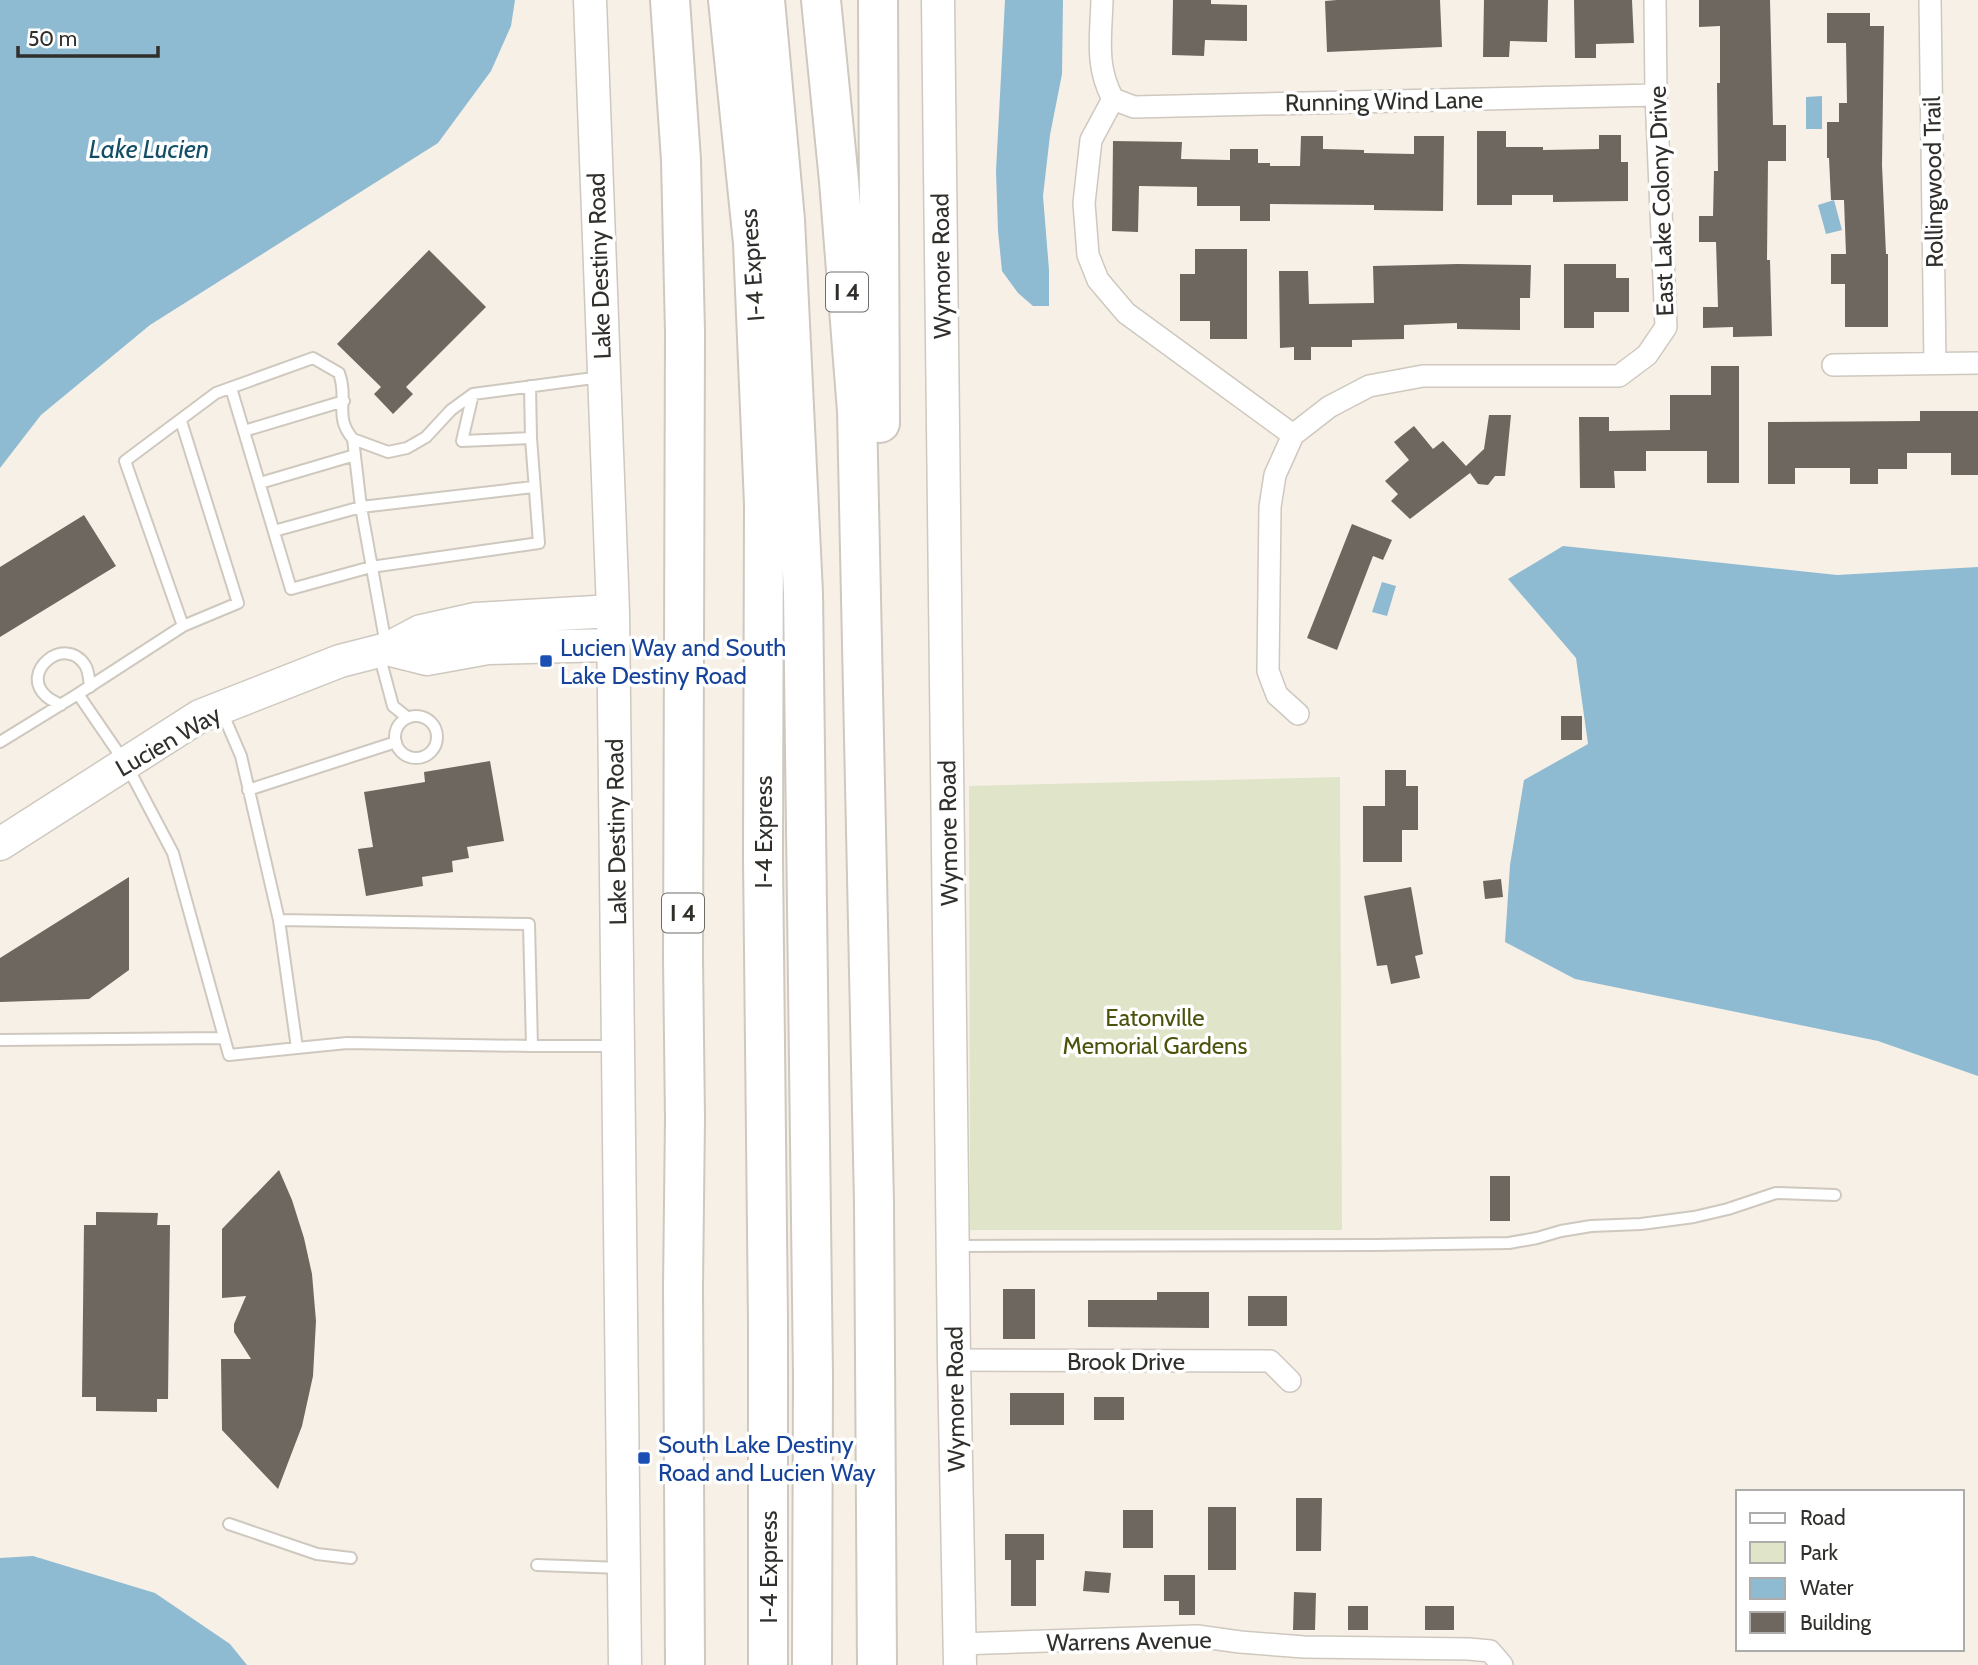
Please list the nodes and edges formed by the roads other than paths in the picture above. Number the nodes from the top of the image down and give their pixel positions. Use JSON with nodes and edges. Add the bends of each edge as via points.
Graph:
{"nodes":[{"id":1,"x":590,"y":0,"type":"edge"},
{"id":2,"x":657,"y":0,"type":"edge"},
{"id":3,"x":670,"y":0,"type":"edge"},
{"id":4,"x":728,"y":0,"type":"edge"},
{"id":5,"x":765,"y":0,"type":"edge"},
{"id":6,"x":821,"y":0,"type":"edge"},
{"id":7,"x":878,"y":0,"type":"edge"},
{"id":8,"x":938,"y":0,"type":"edge"},
{"id":9,"x":1102,"y":0,"type":"edge"},
{"id":10,"x":1656,"y":0,"type":"edge"},
{"id":11,"x":1930,"y":0,"type":"edge"},
{"id":12,"x":1656,"y":95,"type":"junction"},
{"id":13,"x":1113,"y":99,"type":"junction"},
{"id":14,"x":681,"y":160,"type":"junction"},
{"id":15,"x":1935,"y":363,"type":"junction"},
{"id":16,"x":1978,"y":363,"type":"edge"},
{"id":17,"x":1833,"y":365,"type":"dead end"},
{"id":18,"x":603,"y":376,"type":"junction"},
{"id":19,"x":530,"y":386,"type":"junction"},
{"id":20,"x":231,"y":388,"type":"junction"},
{"id":21,"x":473,"y":394,"type":"junction"},
{"id":22,"x":344,"y":401,"type":"junction"},
{"id":23,"x":181,"y":421,"type":"junction"},
{"id":24,"x":244,"y":431,"type":"junction"},
{"id":25,"x":1293,"y":435,"type":"junction"},
{"id":26,"x":531,"y":438,"type":"junction"},
{"id":27,"x":353,"y":439,"type":"junction"},
{"id":28,"x":355,"y":455,"type":"junction"},
{"id":29,"x":260,"y":483,"type":"junction"},
{"id":30,"x":533,"y":487,"type":"junction"},
{"id":31,"x":361,"y":507,"type":"junction"},
{"id":32,"x":274,"y":531,"type":"junction"},
{"id":33,"x":372,"y":567,"type":"junction"},
{"id":34,"x":861,"y":584,"type":"junction"},
{"id":35,"x":613,"y":611,"type":"junction"},
{"id":36,"x":183,"y":626,"type":"junction"},
{"id":37,"x":613,"y":645,"type":"junction"},
{"id":38,"x":383,"y":650,"type":"junction"},
{"id":39,"x":90,"y":687,"type":"junction"},
{"id":40,"x":78,"y":694,"type":"junction"},
{"id":41,"x":61,"y":705,"type":"junction"},
{"id":42,"x":220,"y":709,"type":"junction"},
{"id":43,"x":1298,"y":714,"type":"dead end"},
{"id":44,"x":408,"y":718,"type":"junction"},
{"id":45,"x":0,"y":742,"type":"edge"},
{"id":46,"x":396,"y":742,"type":"junction"},
{"id":47,"x":126,"y":764,"type":"junction"},
{"id":48,"x":248,"y":790,"type":"junction"},
{"id":49,"x":0,"y":844,"type":"edge"},
{"id":50,"x":279,"y":920,"type":"junction"},
{"id":51,"x":224,"y":1038,"type":"junction"},
{"id":52,"x":0,"y":1040,"type":"edge"},
{"id":53,"x":532,"y":1046,"type":"junction"},
{"id":54,"x":619,"y":1046,"type":"junction"},
{"id":55,"x":297,"y":1048,"type":"junction"},
{"id":56,"x":1835,"y":1195,"type":"dead end"},
{"id":57,"x":953,"y":1246,"type":"junction"},
{"id":58,"x":954,"y":1360,"type":"junction"},
{"id":59,"x":1290,"y":1381,"type":"dead end"},
{"id":60,"x":811,"y":1503,"type":"junction"},
{"id":61,"x":229,"y":1524,"type":"dead end"},
{"id":62,"x":768,"y":1557,"type":"junction"},
{"id":63,"x":351,"y":1558,"type":"dead end"},
{"id":64,"x":537,"y":1565,"type":"dead end"},
{"id":65,"x":624,"y":1568,"type":"junction"},
{"id":66,"x":959,"y":1655,"type":"edge"},
{"id":67,"x":625,"y":1665,"type":"edge"},
{"id":68,"x":685,"y":1665,"type":"edge"},
{"id":69,"x":755,"y":1665,"type":"edge"},
{"id":70,"x":768,"y":1665,"type":"edge"},
{"id":71,"x":812,"y":1665,"type":"edge"},
{"id":72,"x":827,"y":1665,"type":"edge"},
{"id":73,"x":877,"y":1665,"type":"edge"},
{"id":74,"x":1502,"y":1665,"type":"edge"}],
"edges":[{"from":1,"to":18,"type":"street","name":"Lake Destiny Road"},
{"from":2,"to":14,"type":"highway"},
{"from":3,"to":14,"type":"highway","number":"I 4"},
{"from":4,"to":62,"type":"highway","name":"I-4 Express","via":[[753,243],[764,504]]},
{"from":5,"to":60,"type":"highway","name":"I-4 Express","via":[[785,220],[803,593]]},
{"from":6,"to":34,"type":"highway","number":"I 4","via":[[857,411]]},
{"from":7,"to":34,"type":"highway","via":[[878,510]]},
{"from":8,"to":57,"type":"street","name":"Wymore Road"},
{"from":9,"to":13,"type":"street","via":[[1100,61]]},
{"from":10,"to":12,"type":"street","name":"East Lake Colony Drive"},
{"from":11,"to":15,"type":"street","name":"Rollingwood Trail"},
{"from":12,"to":13,"type":"street","name":"Running Wind Lane","via":[[1134,107]]},
{"from":12,"to":25,"type":"street","name":"East Lake Colony Drive","via":[[1666,327],[1647,355],[1619,376],[1423,376],[1369,386],[1329,407]]},
{"from":13,"to":25,"type":"street","via":[[1091,139],[1084,203],[1088,255],[1098,280],[1126,313]]},
{"from":14,"to":68,"type":"highway","number":"I 4","via":[[685,332]]},
{"from":15,"to":16,"type":"street"},
{"from":15,"to":17,"type":"street"},
{"from":18,"to":19,"type":"lane"},
{"from":18,"to":35,"type":"street","name":"Lake Destiny Road"},
{"from":19,"to":21,"type":"lane"},
{"from":19,"to":26,"type":"lane"},
{"from":20,"to":22,"type":"lane","via":[[313,359],[339,373]]},
{"from":20,"to":23,"type":"lane","via":[[216,393]]},
{"from":20,"to":24,"type":"lane"},
{"from":21,"to":26,"type":"lane","via":[[462,441]]},
{"from":21,"to":27,"type":"lane","via":[[426,437],[407,448],[388,452]]},
{"from":22,"to":24,"type":"lane"},
{"from":22,"to":27,"type":"lane","via":[[341,417]]},
{"from":23,"to":36,"type":"lane","via":[[125,461]]},
{"from":23,"to":36,"type":"lane","via":[[238,603]]},
{"from":24,"to":29,"type":"lane"},
{"from":25,"to":43,"type":"street","name":"East Lake Colony Drive","via":[[1275,475],[1270,507],[1268,670],[1277,695]]},
{"from":26,"to":30,"type":"lane"},
{"from":27,"to":28,"type":"lane"},
{"from":28,"to":29,"type":"lane"},
{"from":28,"to":31,"type":"lane"},
{"from":29,"to":32,"type":"lane"},
{"from":30,"to":31,"type":"lane"},
{"from":30,"to":33,"type":"lane","via":[[539,543]]},
{"from":31,"to":32,"type":"lane"},
{"from":31,"to":33,"type":"lane"},
{"from":32,"to":33,"type":"lane","via":[[291,589]]},
{"from":33,"to":38,"type":"lane"},
{"from":34,"to":73,"type":"highway","number":"I 4"},
{"from":35,"to":37,"type":"street","name":"Lake Destiny Road"},
{"from":35,"to":38,"type":"street","name":"Lucien Way","via":[[475,620],[421,631]]},
{"from":36,"to":39,"type":"lane"},
{"from":37,"to":38,"type":"street","name":"Lucien Way","via":[[488,648],[427,659]]},
{"from":37,"to":54,"type":"street","name":"Lake Destiny Road"},
{"from":38,"to":42,"type":"street","name":"Lucien Way"},
{"from":38,"to":44,"type":"lane","via":[[393,706]]},
{"from":39,"to":40,"type":"lane"},
{"from":39,"to":41,"type":"lane","via":[[89,673],[79,658],[54,655],[41,667],[39,684],[47,698]]},
{"from":40,"to":41,"type":"lane"},
{"from":40,"to":47,"type":"lane"},
{"from":41,"to":45,"type":"lane"},
{"from":42,"to":47,"type":"street","name":"Lucien Way","via":[[201,716]]},
{"from":42,"to":48,"type":"lane","via":[[241,756]]},
{"from":44,"to":46,"type":"lane","via":[[395,733]]},
{"from":44,"to":46,"type":"lane","via":[[428,720],[436,730],[436,744],[428,754],[414,758]]},
{"from":46,"to":48,"type":"lane"},
{"from":47,"to":49,"type":"street","name":"Lucien Way"},
{"from":47,"to":51,"type":"lane","via":[[173,853]]},
{"from":48,"to":50,"type":"lane"},
{"from":50,"to":53,"type":"lane","via":[[529,924]]},
{"from":50,"to":55,"type":"lane"},
{"from":51,"to":52,"type":"lane"},
{"from":51,"to":55,"type":"lane","via":[[229,1055]]},
{"from":53,"to":54,"type":"lane"},
{"from":53,"to":55,"type":"lane","via":[[347,1043]]},
{"from":54,"to":65,"type":"street","name":"Lake Destiny Road"},
{"from":56,"to":57,"type":"lane","via":[[1776,1193],[1695,1217],[1591,1226],[1509,1243]]},
{"from":57,"to":58,"type":"street","name":"Wymore Road"},
{"from":58,"to":59,"type":"street","name":"Brook Drive","via":[[1270,1362]]},
{"from":58,"to":66,"type":"street","name":"Wymore Road"},
{"from":60,"to":71,"type":"highway","name":"I-4 Express"},
{"from":60,"to":72,"type":"highway","via":[[820,1539]]},
{"from":61,"to":63,"type":"lane","via":[[317,1554]]},
{"from":62,"to":69,"type":"highway"},
{"from":62,"to":70,"type":"highway","name":"I-4 Express"},
{"from":64,"to":65,"type":"lane"},
{"from":65,"to":67,"type":"street","name":"Lake Destiny Road"},
{"from":66,"to":74,"type":"street","name":"Warrens Avenue","via":[[1197,1636],[1304,1647],[1469,1649],[1490,1651]]}]}
